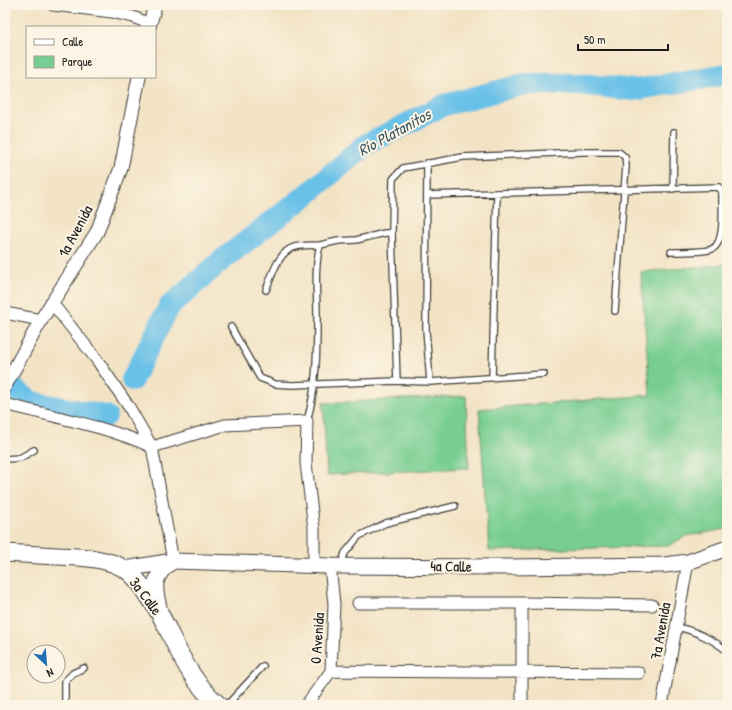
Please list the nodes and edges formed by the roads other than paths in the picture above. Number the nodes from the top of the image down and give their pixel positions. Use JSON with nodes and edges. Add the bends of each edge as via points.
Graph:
{"nodes":[{"id":1,"x":53,"y":5,"type":"edge"},
{"id":2,"x":156,"y":5,"type":"edge"},
{"id":3,"x":149,"y":26,"type":"edge"},
{"id":4,"x":139,"y":78,"type":"edge"},
{"id":5,"x":674,"y":132,"type":"dead end"},
{"id":6,"x":428,"y":163,"type":"junction"},
{"id":7,"x":673,"y":189,"type":"junction"},
{"id":8,"x":624,"y":190,"type":"junction"},
{"id":9,"x":497,"y":194,"type":"junction"},
{"id":10,"x":427,"y":195,"type":"junction"},
{"id":11,"x":392,"y":233,"type":"junction"},
{"id":12,"x":320,"y":245,"type":"junction"},
{"id":13,"x":671,"y":252,"type":"dead end"},
{"id":14,"x":266,"y":290,"type":"dead end"},
{"id":15,"x":52,"y":302,"type":"junction"},
{"id":16,"x":615,"y":311,"type":"dead end"},
{"id":17,"x":5,"y":313,"type":"edge"},
{"id":18,"x":41,"y":320,"type":"junction"},
{"id":19,"x":230,"y":327,"type":"dead end"},
{"id":20,"x":544,"y":374,"type":"dead end"},
{"id":21,"x":492,"y":378,"type":"junction"},
{"id":22,"x":398,"y":381,"type":"junction"},
{"id":23,"x":430,"y":382,"type":"junction"},
{"id":24,"x":314,"y":384,"type":"junction"},
{"id":25,"x":5,"y":386,"type":"edge"},
{"id":26,"x":5,"y":404,"type":"edge"},
{"id":27,"x":307,"y":421,"type":"junction"},
{"id":28,"x":152,"y":447,"type":"junction"},
{"id":29,"x":34,"y":450,"type":"dead end"},
{"id":30,"x":5,"y":459,"type":"edge"},
{"id":31,"x":455,"y":506,"type":"dead end"},
{"id":32,"x":727,"y":548,"type":"edge"},
{"id":33,"x":5,"y":553,"type":"edge"},
{"id":34,"x":173,"y":561,"type":"junction"},
{"id":35,"x":688,"y":562,"type":"junction"},
{"id":36,"x":314,"y":565,"type":"junction"},
{"id":37,"x":336,"y":566,"type":"junction"},
{"id":38,"x":125,"y":569,"type":"junction"},
{"id":39,"x":358,"y":603,"type":"dead end"},
{"id":40,"x":522,"y":603,"type":"junction"},
{"id":41,"x":652,"y":605,"type":"dead end"},
{"id":42,"x":162,"y":615,"type":"junction"},
{"id":43,"x":676,"y":627,"type":"junction"},
{"id":44,"x":727,"y":651,"type":"edge"},
{"id":45,"x":263,"y":666,"type":"dead end"},
{"id":46,"x":84,"y":668,"type":"dead end"},
{"id":47,"x":331,"y":671,"type":"junction"},
{"id":48,"x":521,"y":673,"type":"junction"},
{"id":49,"x":640,"y":674,"type":"dead end"},
{"id":50,"x":65,"y":705,"type":"edge"},
{"id":51,"x":219,"y":705,"type":"edge"},
{"id":52,"x":227,"y":705,"type":"edge"},
{"id":53,"x":306,"y":705,"type":"edge"},
{"id":54,"x":522,"y":705,"type":"edge"},
{"id":55,"x":662,"y":705,"type":"edge"}],
"edges":[{"from":1,"to":3,"type":"street","via":[[112,12],[133,17]]},
{"from":2,"to":3,"type":"street"},
{"from":4,"to":15,"type":"street","name":"1a Avenida","via":[[122,168],[97,232]]},
{"from":5,"to":7,"type":"lane"},
{"from":6,"to":8,"type":"lane","via":[[463,157],[619,152],[625,157]]},
{"from":6,"to":10,"type":"lane"},
{"from":6,"to":11,"type":"lane","via":[[403,168],[394,179]]},
{"from":7,"to":8,"type":"lane"},
{"from":7,"to":13,"type":"lane","via":[[719,187],[722,192],[721,238],[711,250]]},
{"from":8,"to":9,"type":"lane"},
{"from":8,"to":16,"type":"lane"},
{"from":9,"to":10,"type":"lane"},
{"from":9,"to":21,"type":"lane"},
{"from":10,"to":23,"type":"lane","via":[[426,329]]},
{"from":11,"to":12,"type":"lane"},
{"from":11,"to":22,"type":"lane"},
{"from":12,"to":14,"type":"lane","via":[[293,247],[283,254]]},
{"from":12,"to":24,"type":"lane","via":[[316,276]]},
{"from":15,"to":18,"type":"street","name":"1a Avenida"},
{"from":15,"to":28,"type":"street","via":[[97,360]]},
{"from":17,"to":18,"type":"street"},
{"from":18,"to":25,"type":"street","name":"1a Avenida"},
{"from":19,"to":24,"type":"lane","via":[[260,378],[275,384]]},
{"from":20,"to":21,"type":"lane"},
{"from":21,"to":23,"type":"lane"},
{"from":22,"to":23,"type":"lane"},
{"from":22,"to":24,"type":"lane"},
{"from":24,"to":27,"type":"lane","via":[[312,406]]},
{"from":26,"to":28,"type":"street","via":[[107,430]]},
{"from":27,"to":28,"type":"street","via":[[225,425]]},
{"from":27,"to":36,"type":"street","via":[[306,463],[314,529]]},
{"from":28,"to":34,"type":"street"},
{"from":29,"to":30,"type":"lane","via":[[20,458]]},
{"from":31,"to":37,"type":"lane","via":[[386,522],[359,536]]},
{"from":32,"to":35,"type":"main road","name":"4a Calle"},
{"from":33,"to":38,"type":"main road","name":"3a Calle","via":[[87,558]]},
{"from":34,"to":36,"type":"main road","name":"4a Calle"},
{"from":34,"to":38,"type":"main road","name":"4a Calle"},
{"from":34,"to":42,"type":"main road","via":[[159,573],[156,583],[156,596]]},
{"from":35,"to":37,"type":"main road","name":"4a Calle","via":[[665,565],[508,567]]},
{"from":35,"to":43,"type":"street","name":"7a Avenida"},
{"from":36,"to":37,"type":"main road","name":"4a Calle"},
{"from":37,"to":47,"type":"street","name":"0 Avenida"},
{"from":38,"to":42,"type":"main road","name":"3a Calle"},
{"from":39,"to":40,"type":"street"},
{"from":40,"to":41,"type":"street"},
{"from":40,"to":48,"type":"street"},
{"from":42,"to":51,"type":"main road","name":"3a Calle","via":[[187,669],[202,690]]},
{"from":43,"to":44,"type":"lane","via":[[687,629],[721,645]]},
{"from":43,"to":55,"type":"street","name":"7a Avenida"},
{"from":45,"to":52,"type":"lane"},
{"from":46,"to":50,"type":"lane","via":[[73,673],[65,681]]},
{"from":47,"to":48,"type":"street"},
{"from":47,"to":53,"type":"street","name":"0 Avenida"},
{"from":48,"to":49,"type":"street"},
{"from":48,"to":54,"type":"street"}]}
